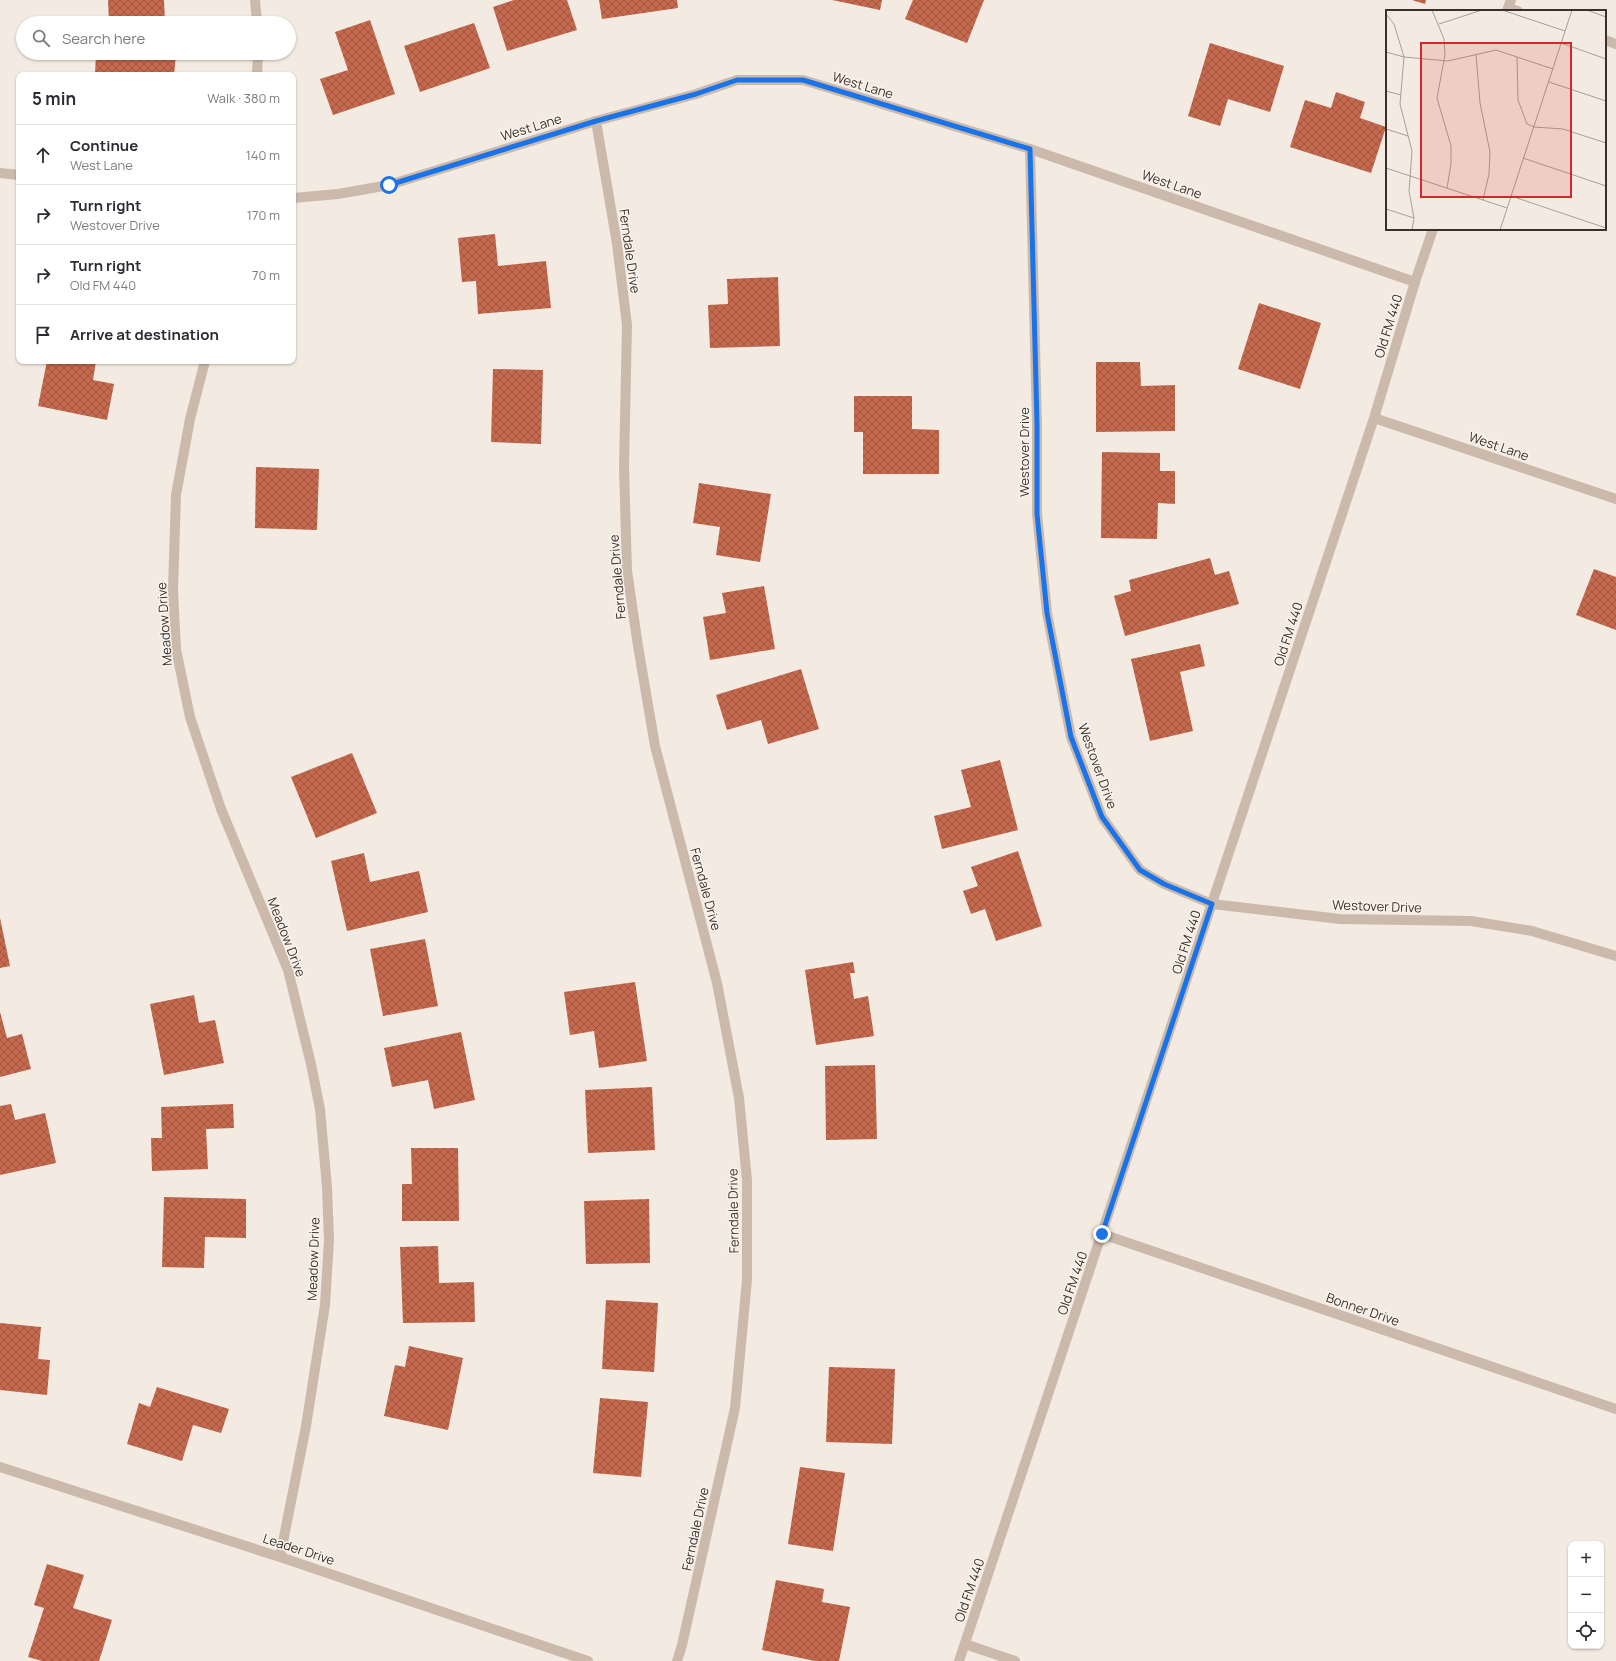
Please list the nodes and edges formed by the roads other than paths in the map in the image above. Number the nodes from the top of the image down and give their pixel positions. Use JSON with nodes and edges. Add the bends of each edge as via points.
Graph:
{"nodes":[{"id":1,"x":256,"y":0,"type":"edge"},
{"id":2,"x":257,"y":16,"type":"edge"},
{"id":3,"x":1606,"y":40,"type":"edge"},
{"id":4,"x":1616,"y":44,"type":"edge"},
{"id":5,"x":258,"y":60,"type":"edge"},
{"id":6,"x":257,"y":72,"type":"edge"},
{"id":7,"x":596,"y":121,"type":"junction"},
{"id":8,"x":1030,"y":149,"type":"junction"},
{"id":9,"x":0,"y":174,"type":"edge"},
{"id":10,"x":16,"y":175,"type":"edge"},
{"id":11,"x":296,"y":198,"type":"edge"},
{"id":12,"x":1433,"y":230,"type":"edge"},
{"id":13,"x":1416,"y":282,"type":"junction"},
{"id":14,"x":205,"y":364,"type":"edge"},
{"id":15,"x":1374,"y":418,"type":"junction"},
{"id":16,"x":1616,"y":499,"type":"edge"},
{"id":17,"x":1212,"y":904,"type":"junction"},
{"id":18,"x":1616,"y":956,"type":"edge"},
{"id":19,"x":1102,"y":1234,"type":"junction"},
{"id":20,"x":1616,"y":1409,"type":"edge"},
{"id":21,"x":0,"y":1467,"type":"edge"},
{"id":22,"x":280,"y":1557,"type":"junction"},
{"id":23,"x":965,"y":1644,"type":"junction"},
{"id":24,"x":588,"y":1661,"type":"edge"},
{"id":25,"x":677,"y":1661,"type":"edge"},
{"id":26,"x":959,"y":1661,"type":"edge"},
{"id":27,"x":1015,"y":1661,"type":"edge"}],
"edges":[{"from":1,"to":2,"type":"street"},
{"from":3,"to":4,"type":"street"},
{"from":5,"to":6,"type":"street"},
{"from":7,"to":8,"type":"street","name":"West Lane","via":[[737,80],[803,80]]},
{"from":7,"to":11,"type":"street","name":"West Lane","via":[[389,185]]},
{"from":7,"to":25,"type":"street","name":"Ferndale Drive","via":[[617,244],[627,325],[624,467],[627,571],[655,746],[717,983],[739,1098],[747,1180],[747,1280],[735,1408]]},
{"from":8,"to":13,"type":"street","name":"West Lane"},
{"from":8,"to":17,"type":"street","name":"Westover Drive","via":[[1037,514],[1047,613],[1071,737],[1102,817],[1140,870],[1164,884]]},
{"from":9,"to":10,"type":"street"},
{"from":12,"to":13,"type":"street","name":"Old FM 440"},
{"from":13,"to":15,"type":"street","name":"Old FM 440"},
{"from":14,"to":22,"type":"street","name":"Meadow Drive","via":[[190,419],[176,495],[173,590],[176,649],[190,716],[221,809],[288,970],[320,1109],[327,1187],[329,1240],[325,1305],[306,1426]]},
{"from":15,"to":16,"type":"street","name":"West Lane"},
{"from":15,"to":17,"type":"street","name":"Old FM 440"},
{"from":17,"to":18,"type":"street","name":"Westover Drive","via":[[1340,919],[1470,921],[1532,931]]},
{"from":17,"to":19,"type":"street","name":"Old FM 440"},
{"from":19,"to":20,"type":"street","name":"Bonner Drive"},
{"from":19,"to":23,"type":"street","name":"Old FM 440"},
{"from":21,"to":22,"type":"street","name":"Leader Drive"},
{"from":22,"to":24,"type":"street","name":"Leader Drive"},
{"from":23,"to":26,"type":"street","name":"Old FM 440"},
{"from":23,"to":27,"type":"street"}]}
